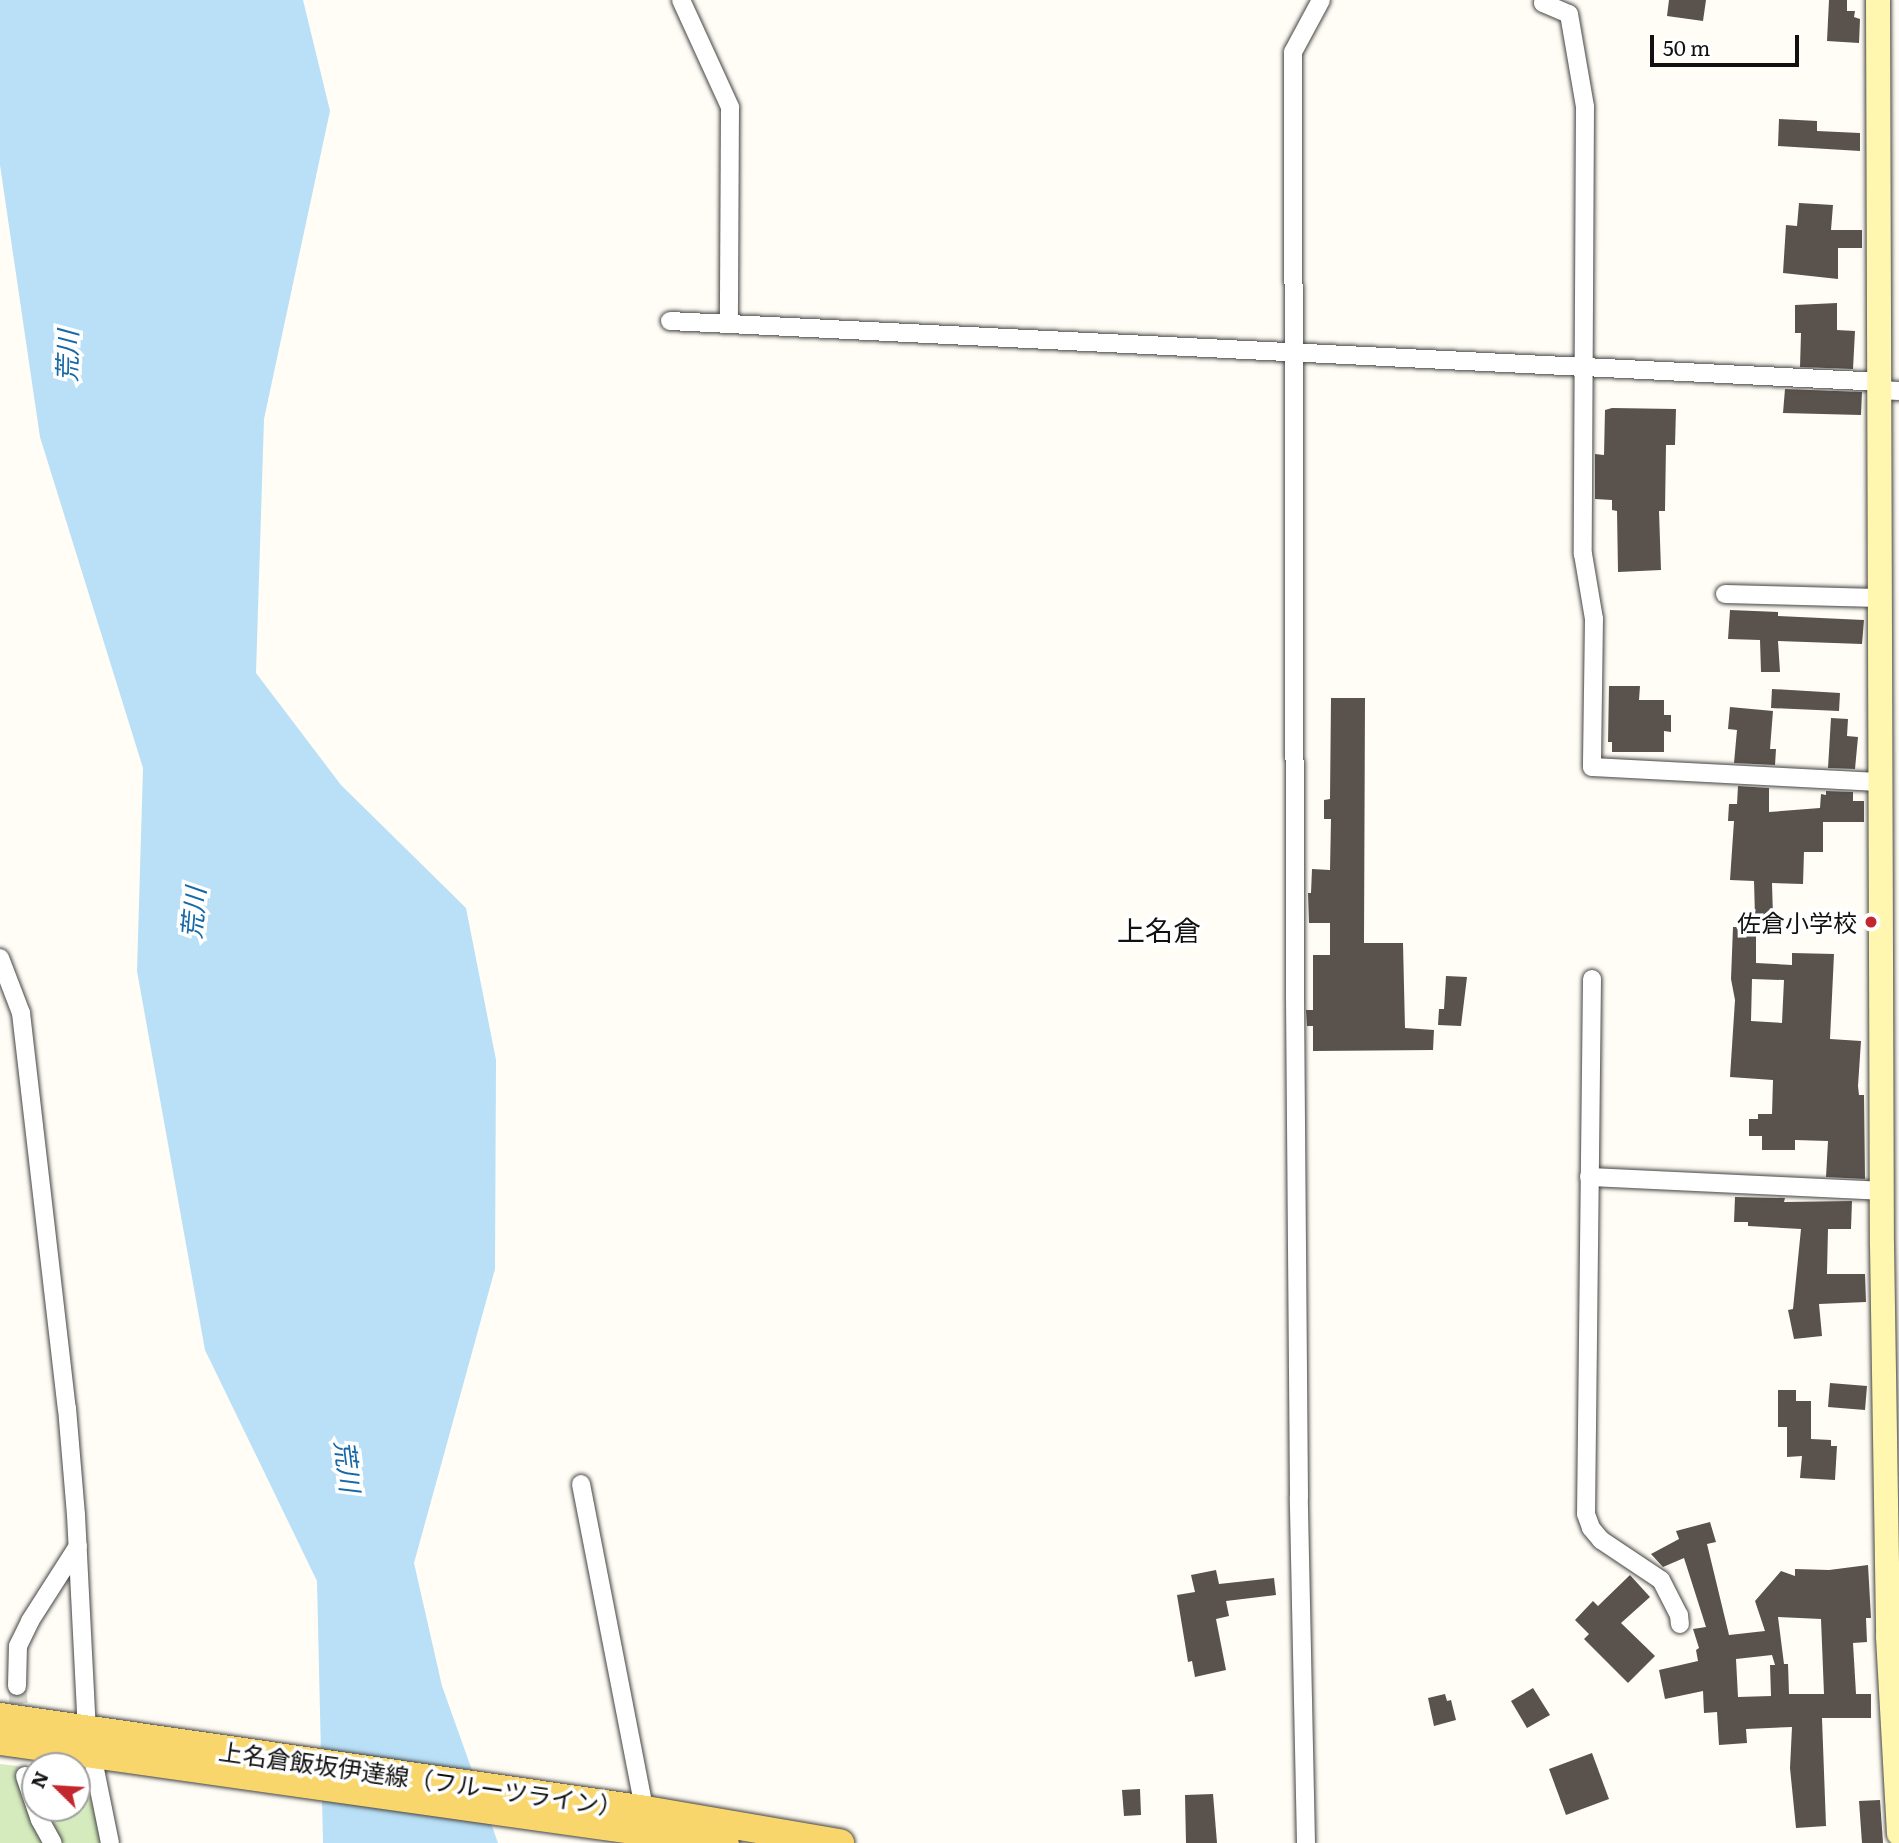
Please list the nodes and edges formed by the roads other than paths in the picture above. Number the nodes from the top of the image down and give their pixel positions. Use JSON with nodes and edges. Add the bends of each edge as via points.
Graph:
{"nodes":[{"id":1,"x":681,"y":0,"type":"edge"},
{"id":2,"x":1321,"y":0,"type":"edge"},
{"id":3,"x":1544,"y":0,"type":"edge"},
{"id":4,"x":1878,"y":0,"type":"edge"},
{"id":5,"x":670,"y":321,"type":"dead end"},
{"id":6,"x":729,"y":324,"type":"junction"},
{"id":7,"x":1295,"y":353,"type":"junction"},
{"id":8,"x":1586,"y":366,"type":"junction"},
{"id":9,"x":1887,"y":388,"type":"edge"},
{"id":10,"x":1726,"y":594,"type":"dead end"},
{"id":11,"x":1879,"y":598,"type":"junction"},
{"id":12,"x":1889,"y":712,"type":"edge"},
{"id":13,"x":1879,"y":782,"type":"junction"},
{"id":14,"x":0,"y":958,"type":"edge"},
{"id":15,"x":1592,"y":979,"type":"dead end"},
{"id":16,"x":1590,"y":1177,"type":"junction"},
{"id":17,"x":1882,"y":1191,"type":"junction"},
{"id":18,"x":1891,"y":1244,"type":"edge"},
{"id":19,"x":581,"y":1485,"type":"dead end"},
{"id":20,"x":78,"y":1546,"type":"junction"},
{"id":21,"x":1680,"y":1624,"type":"dead end"},
{"id":22,"x":1894,"y":1637,"type":"edge"},
{"id":23,"x":17,"y":1685,"type":"tunnel mouth"},
{"id":24,"x":0,"y":1717,"type":"edge"},
{"id":25,"x":0,"y":1741,"type":"edge"},
{"id":26,"x":98,"y":1743,"type":"junction"},
{"id":27,"x":41,"y":1822,"type":"edge"},
{"id":28,"x":639,"y":1824,"type":"edge"},
{"id":29,"x":1899,"y":1834,"type":"edge"},
{"id":30,"x":53,"y":1843,"type":"edge"},
{"id":31,"x":110,"y":1843,"type":"edge"},
{"id":32,"x":727,"y":1843,"type":"edge"},
{"id":33,"x":840,"y":1843,"type":"edge"},
{"id":34,"x":1306,"y":1843,"type":"edge"}],
"edges":[{"from":1,"to":6,"type":"street","via":[[730,107]]},
{"from":2,"to":7,"type":"street","via":[[1293,52]]},
{"from":3,"to":8,"type":"street","via":[[1569,14],[1585,107]]},
{"from":4,"to":9,"type":"street"},
{"from":5,"to":6,"type":"street"},
{"from":6,"to":7,"type":"street"},
{"from":7,"to":8,"type":"street"},
{"from":7,"to":34,"type":"street","via":[[1299,1497]]},
{"from":8,"to":9,"type":"street"},
{"from":8,"to":13,"type":"street","via":[[1583,554],[1594,619],[1592,767]]},
{"from":9,"to":11,"type":"street"},
{"from":10,"to":11,"type":"street"},
{"from":11,"to":12,"type":"street"},
{"from":12,"to":13,"type":"street"},
{"from":13,"to":17,"type":"street"},
{"from":14,"to":20,"type":"street","via":[[21,1013],[67,1408]]},
{"from":15,"to":16,"type":"street"},
{"from":16,"to":17,"type":"street"},
{"from":16,"to":21,"type":"street","via":[[1586,1514],[1601,1541],[1661,1580]]},
{"from":17,"to":18,"type":"street"},
{"from":18,"to":22,"type":"street"},
{"from":19,"to":28,"type":"street"},
{"from":20,"to":23,"type":"street","via":[[18,1646]]},
{"from":20,"to":26,"type":"street"},
{"from":22,"to":29,"type":"street"},
{"from":24,"to":26,"type":"main road","name":"上名倉飯坂伊達線（フルーツライン）"},
{"from":25,"to":26,"type":"main road","name":"上名倉飯坂伊達線（フルーツライン）"},
{"from":26,"to":28,"type":"main road","name":"上名倉飯坂伊達線（フルーツライン）"},
{"from":26,"to":31,"type":"street"},
{"from":27,"to":30,"type":"street"},
{"from":28,"to":32,"type":"main road","name":"上名倉飯坂伊達線（フルーツライン）"},
{"from":28,"to":33,"type":"main road","name":"上名倉飯坂伊達線（フルーツライン）"}]}
